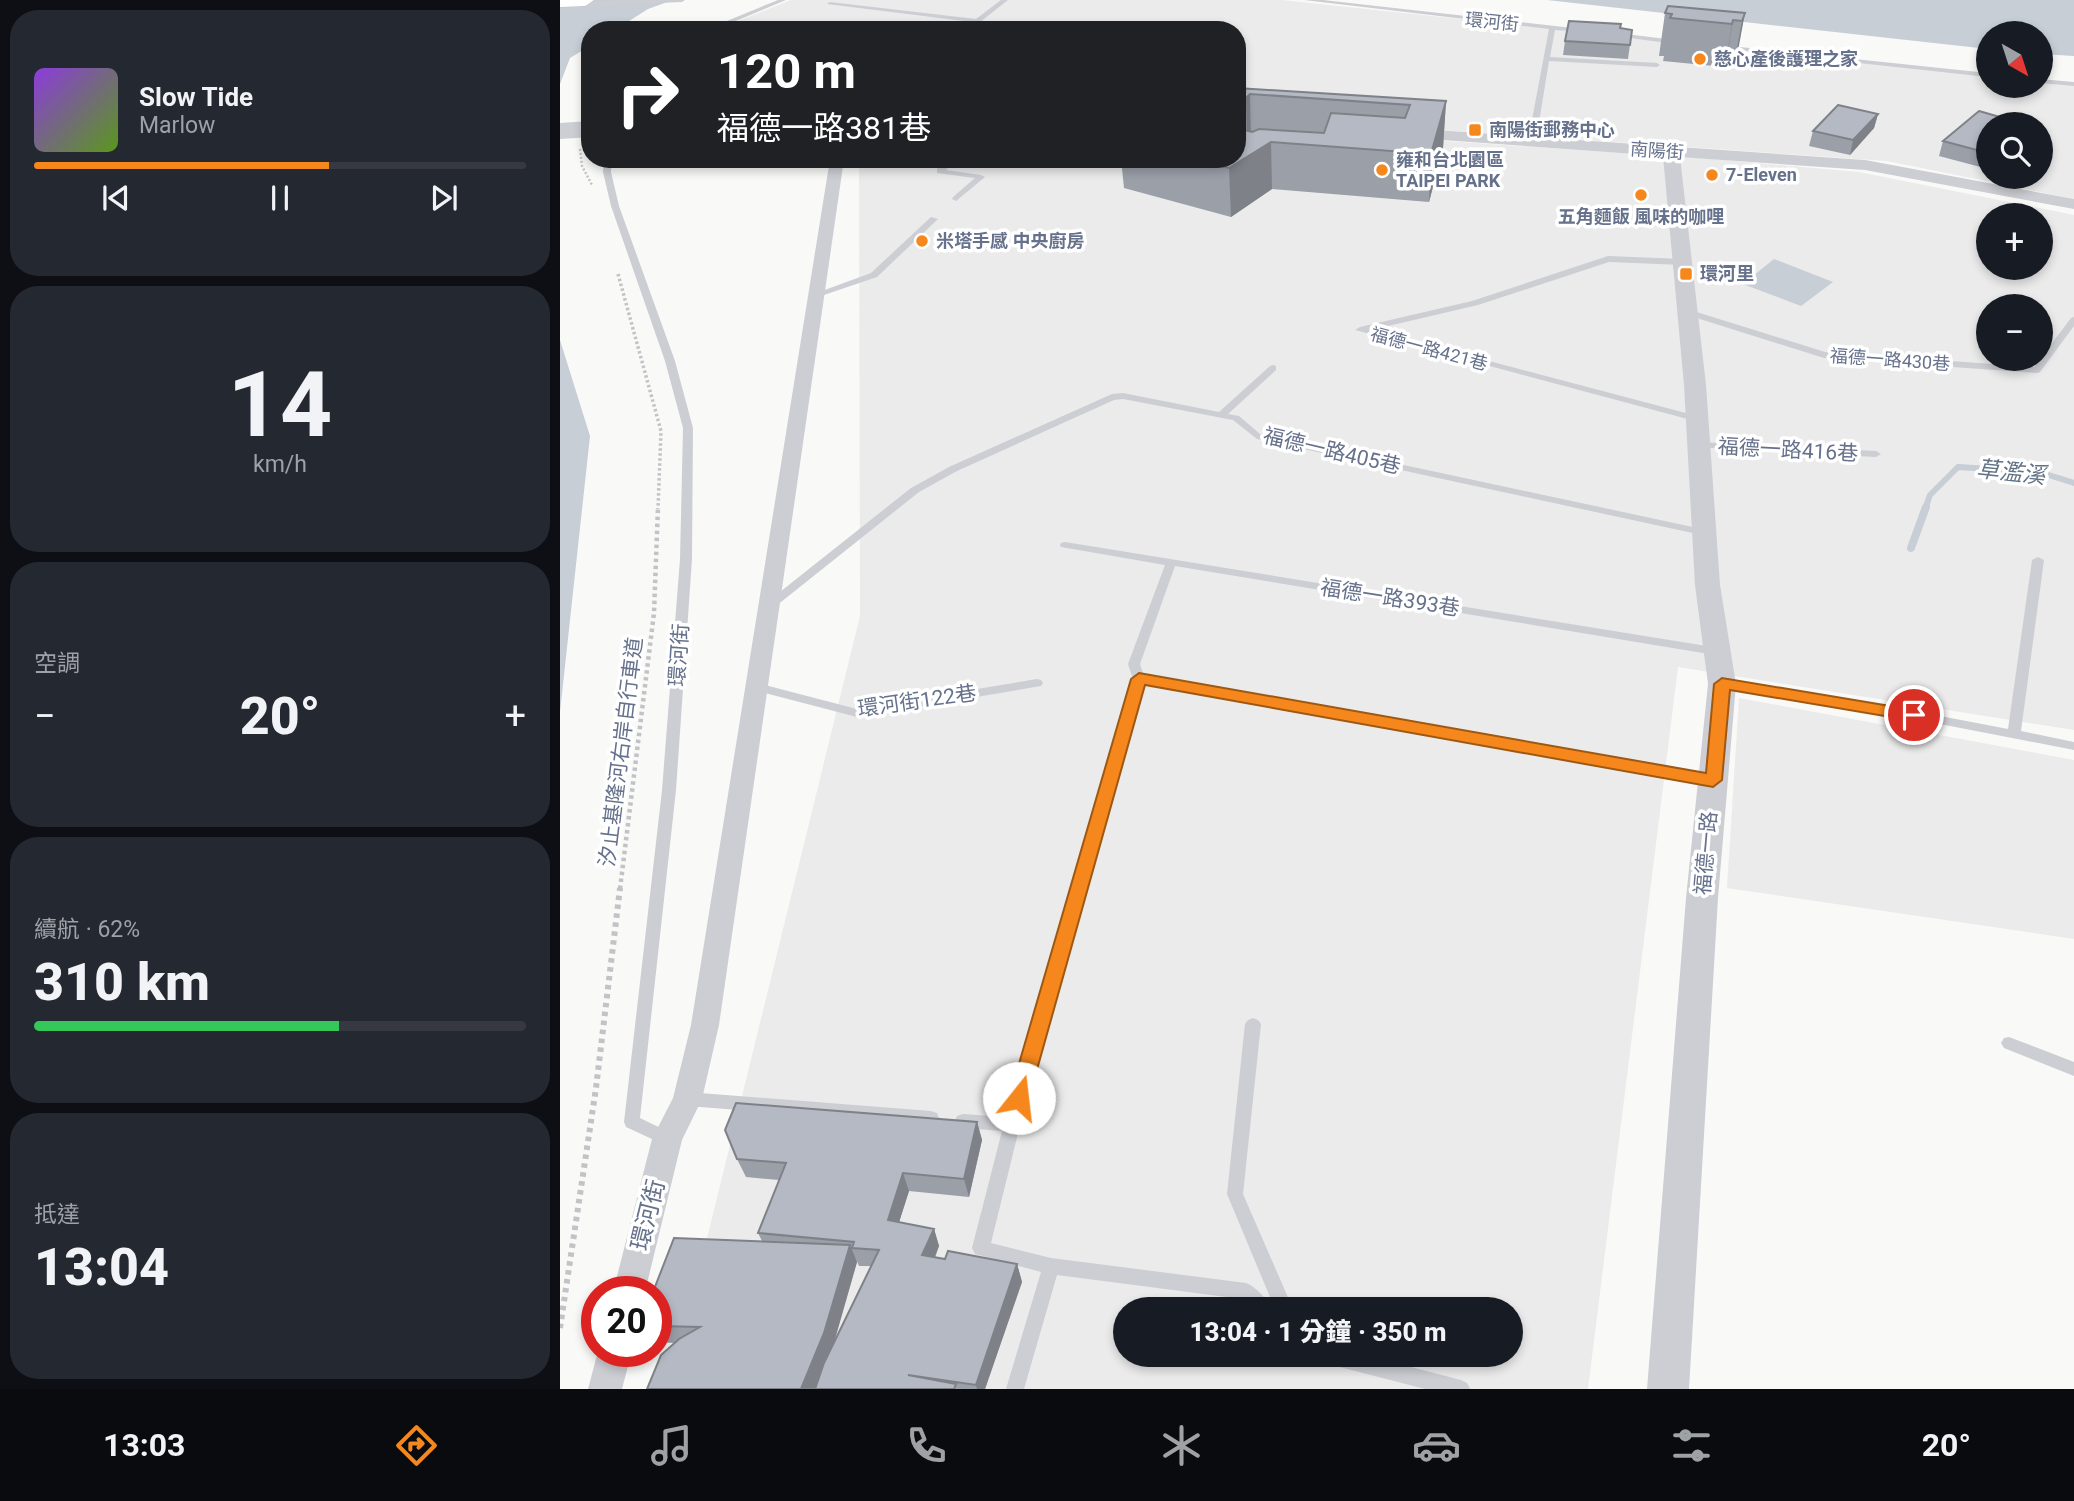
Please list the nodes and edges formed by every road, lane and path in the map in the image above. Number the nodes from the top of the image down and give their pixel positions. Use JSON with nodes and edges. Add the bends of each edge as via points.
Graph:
{"nodes":[{"id":1,"x":585,"y":0,"type":"edge"},
{"id":2,"x":682,"y":0,"type":"edge"},
{"id":3,"x":783,"y":0,"type":"edge"},
{"id":4,"x":1005,"y":0,"type":"edge"},
{"id":5,"x":1307,"y":0,"type":"edge"},
{"id":6,"x":560,"y":3,"type":"edge"},
{"id":7,"x":830,"y":4,"type":"dead end"},
{"id":8,"x":730,"y":21,"type":"edge"},
{"id":9,"x":976,"y":21,"type":"joint"},
{"id":10,"x":1552,"y":28,"type":"junction"},
{"id":11,"x":1592,"y":33,"type":"edge"},
{"id":12,"x":1606,"y":34,"type":"edge"},
{"id":13,"x":1686,"y":43,"type":"edge"},
{"id":14,"x":1713,"y":46,"type":"edge"},
{"id":15,"x":1547,"y":58,"type":"junction"},
{"id":16,"x":1657,"y":65,"type":"dead end"},
{"id":17,"x":1976,"y":74,"type":"edge"},
{"id":18,"x":2053,"y":82,"type":"edge"},
{"id":19,"x":2074,"y":84,"type":"edge"},
{"id":20,"x":560,"y":131,"type":"edge"},
{"id":21,"x":1385,"y":132,"type":"edge"},
{"id":22,"x":581,"y":134,"type":"edge"},
{"id":23,"x":1532,"y":141,"type":"junction"},
{"id":24,"x":1671,"y":152,"type":"junction"},
{"id":25,"x":583,"y":168,"type":"edge"},
{"id":26,"x":607,"y":168,"type":"edge"},
{"id":27,"x":836,"y":168,"type":"edge"},
{"id":28,"x":943,"y":168,"type":"edge"},
{"id":29,"x":596,"y":198,"type":"dead end"},
{"id":30,"x":956,"y":199,"type":"dead end"},
{"id":31,"x":2074,"y":204,"type":"edge"},
{"id":32,"x":934,"y":219,"type":"dead end"},
{"id":33,"x":1683,"y":262,"type":"junction"},
{"id":34,"x":615,"y":263,"type":"dead end"},
{"id":35,"x":815,"y":295,"type":"junction"},
{"id":36,"x":1687,"y":312,"type":"junction"},
{"id":37,"x":2074,"y":320,"type":"edge"},
{"id":38,"x":1273,"y":368,"type":"dead end"},
{"id":39,"x":1221,"y":415,"type":"junction"},
{"id":40,"x":1699,"y":419,"type":"junction"},
{"id":41,"x":1699,"y":445,"type":"junction"},
{"id":42,"x":1876,"y":454,"type":"dead end"},
{"id":43,"x":1702,"y":532,"type":"junction"},
{"id":44,"x":1065,"y":545,"type":"dead end"},
{"id":45,"x":2038,"y":560,"type":"dead end"},
{"id":46,"x":1171,"y":562,"type":"junction"},
{"id":47,"x":772,"y":603,"type":"junction"},
{"id":48,"x":1719,"y":667,"type":"junction"},
{"id":49,"x":1139,"y":679,"type":"junction"},
{"id":50,"x":1037,"y":683,"type":"dead end"},
{"id":51,"x":757,"y":687,"type":"junction"},
{"id":52,"x":2014,"y":733,"type":"junction"},
{"id":53,"x":2074,"y":746,"type":"edge"},
{"id":54,"x":1713,"y":780,"type":"junction"},
{"id":55,"x":1253,"y":1024,"type":"dead end"},
{"id":56,"x":2009,"y":1043,"type":"dead end"},
{"id":57,"x":2074,"y":1069,"type":"edge"},
{"id":58,"x":687,"y":1099,"type":"junction"},
{"id":59,"x":1012,"y":1125,"type":"junction"},
{"id":60,"x":667,"y":1139,"type":"junction"},
{"id":61,"x":1051,"y":1266,"type":"junction"},
{"id":62,"x":633,"y":1276,"type":"edge"},
{"id":63,"x":1252,"y":1297,"type":"edge"},
{"id":64,"x":1279,"y":1297,"type":"edge"},
{"id":65,"x":560,"y":1328,"type":"edge"},
{"id":66,"x":611,"y":1367,"type":"edge"},
{"id":67,"x":1375,"y":1367,"type":"edge"},
{"id":68,"x":605,"y":1389,"type":"edge"},
{"id":69,"x":1014,"y":1389,"type":"edge"},
{"id":70,"x":1461,"y":1389,"type":"edge"},
{"id":71,"x":1668,"y":1389,"type":"edge"}],
"edges":[{"from":1,"to":6,"type":"main road"},
{"from":2,"to":6,"type":"lane"},
{"from":3,"to":8,"type":"lane"},
{"from":4,"to":9,"type":"lane"},
{"from":5,"to":10,"type":"lane","name":"環河街"},
{"from":7,"to":9,"type":"lane"},
{"from":10,"to":11,"type":"lane","name":"環河街"},
{"from":10,"to":15,"type":"lane"},
{"from":12,"to":13,"type":"lane"},
{"from":14,"to":17,"type":"lane"},
{"from":15,"to":16,"type":"lane"},
{"from":15,"to":23,"type":"lane"},
{"from":18,"to":19,"type":"lane"},
{"from":20,"to":22,"type":"street","bridge":true},
{"from":21,"to":23,"type":"street","name":"南陽街"},
{"from":23,"to":24,"type":"street","name":"南陽街"},
{"from":24,"to":31,"type":"street","name":"南陽街","via":[[1865,165]]},
{"from":24,"to":33,"type":"street","name":"福德一路"},
{"from":25,"to":29,"type":"path"},
{"from":26,"to":60,"type":"lane","name":"環河街","via":[[615,206],[670,361],[688,428],[686,559],[669,790],[632,1122]]},
{"from":27,"to":35,"type":"street","name":"環河街"},
{"from":28,"to":30,"type":"lane","via":[[940,171],[981,177]]},
{"from":32,"to":35,"type":"lane","via":[[874,275]]},
{"from":33,"to":36,"type":"street","name":"福德一路"},
{"from":33,"to":40,"type":"lane","name":"福德一路421巷","via":[[1608,259],[1475,303],[1360,330]]},
{"from":34,"to":65,"type":"path","name":"汐止基隆河右岸自行車道","via":[[661,431],[654,613],[596,1088]]},
{"from":35,"to":47,"type":"street","name":"環河街"},
{"from":36,"to":37,"type":"lane","name":"福德一路430巷","via":[[1824,355],[2037,370]]},
{"from":36,"to":40,"type":"street","name":"福德一路"},
{"from":38,"to":39,"type":"lane"},
{"from":39,"to":43,"type":"lane","name":"福德一路405巷","via":[[1236,418],[1257,436]]},
{"from":39,"to":47,"type":"lane","name":"福德一路405巷","via":[[1112,397],[915,490]]},
{"from":40,"to":41,"type":"street","name":"福德一路"},
{"from":41,"to":42,"type":"lane","name":"福德一路416巷"},
{"from":41,"to":43,"type":"street","name":"福德一路"},
{"from":43,"to":48,"type":"street","name":"福德一路"},
{"from":44,"to":46,"type":"lane","name":"福德一路393巷"},
{"from":45,"to":52,"type":"lane"},
{"from":46,"to":48,"type":"lane","name":"福德一路393巷"},
{"from":46,"to":49,"type":"lane","via":[[1134,664]]},
{"from":47,"to":51,"type":"street","name":"環河街"},
{"from":48,"to":52,"type":"lane","name":"福德一路393巷"},
{"from":48,"to":54,"type":"street","name":"福德一路"},
{"from":49,"to":54,"type":"lane"},
{"from":49,"to":59,"type":"lane"},
{"from":50,"to":51,"type":"lane","name":"環河街122巷","via":[[857,713]]},
{"from":51,"to":58,"type":"street","name":"環河街","via":[[705,1025]]},
{"from":52,"to":53,"type":"lane","name":"福德一路393巷"},
{"from":54,"to":71,"type":"street","name":"福德一路"},
{"from":55,"to":64,"type":"lane","via":[[1235,1194]]},
{"from":56,"to":57,"type":"lane"},
{"from":58,"to":59,"type":"lane"},
{"from":58,"to":60,"type":"street","name":"環河街"},
{"from":59,"to":61,"type":"lane","via":[[981,1248]]},
{"from":60,"to":62,"type":"street","name":"環河街"},
{"from":61,"to":63,"type":"lane","via":[[1246,1291]]},
{"from":61,"to":69,"type":"lane"},
{"from":66,"to":68,"type":"street"},
{"from":67,"to":70,"type":"lane"}]}
